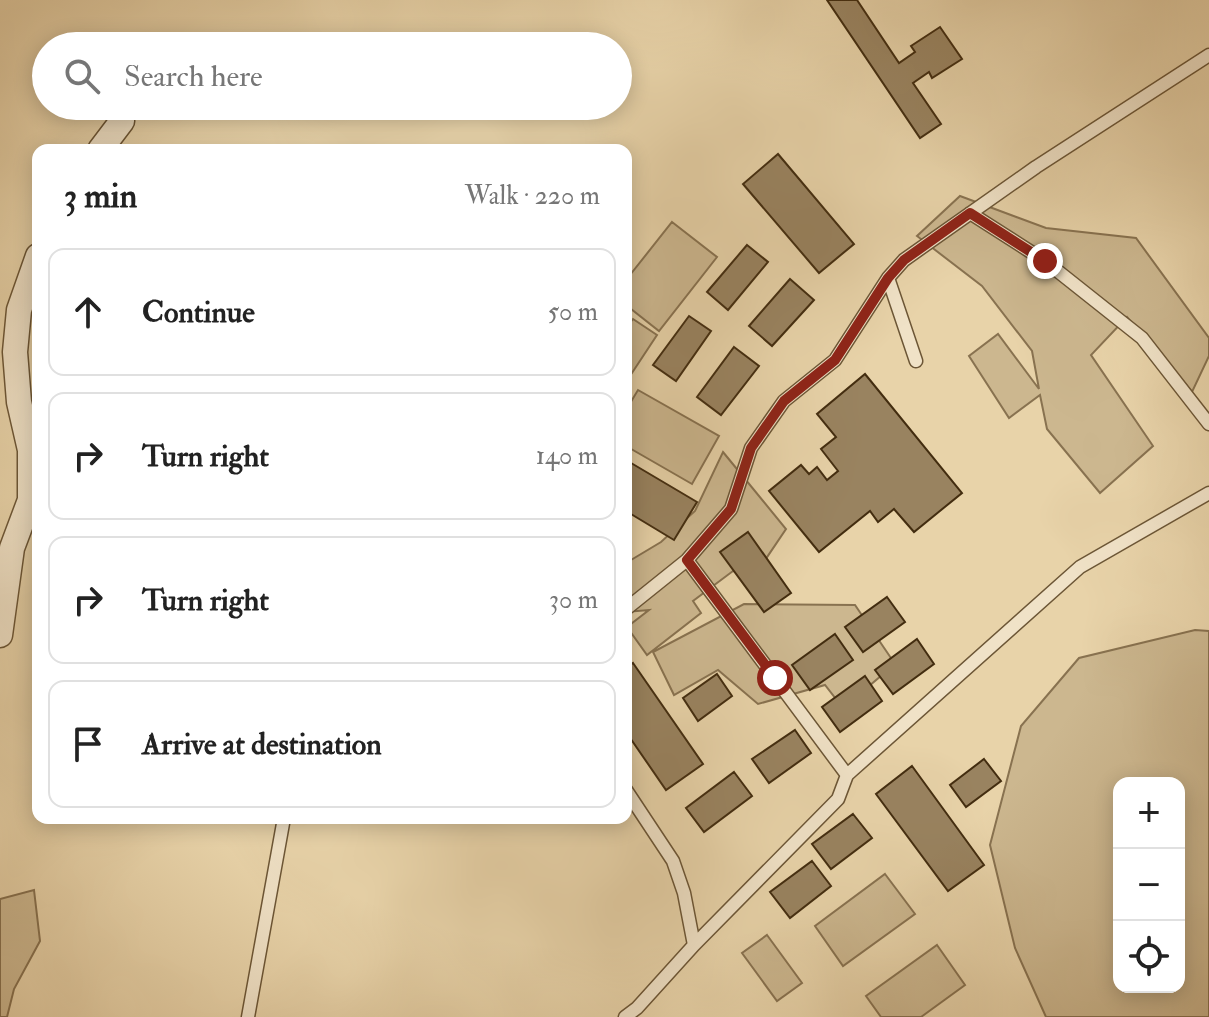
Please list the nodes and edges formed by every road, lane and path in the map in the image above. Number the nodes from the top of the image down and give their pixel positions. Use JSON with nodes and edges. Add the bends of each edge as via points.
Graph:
{"nodes":[{"id":1,"x":1209,"y":55,"type":"edge"},
{"id":2,"x":122,"y":121,"type":"dead end"},
{"id":3,"x":105,"y":144,"type":"edge"},
{"id":4,"x":970,"y":213,"type":"junction"},
{"id":5,"x":32,"y":273,"type":"edge"},
{"id":6,"x":888,"y":278,"type":"junction"},
{"id":7,"x":916,"y":361,"type":"dead end"},
{"id":8,"x":1209,"y":424,"type":"edge"},
{"id":9,"x":1209,"y":493,"type":"edge"},
{"id":10,"x":32,"y":514,"type":"edge"},
{"id":11,"x":687,"y":560,"type":"junction"},
{"id":12,"x":632,"y":604,"type":"edge"},
{"id":13,"x":0,"y":635,"type":"edge"},
{"id":14,"x":847,"y":775,"type":"junction"},
{"id":15,"x":632,"y":799,"type":"edge"},
{"id":16,"x":283,"y":824,"type":"edge"},
{"id":17,"x":694,"y":945,"type":"junction"},
{"id":18,"x":248,"y":1017,"type":"edge"},
{"id":19,"x":625,"y":1017,"type":"edge"}],
"edges":[{"from":1,"to":4,"type":"lane"},
{"from":2,"to":3,"type":"street"},
{"from":4,"to":6,"type":"lane","via":[[904,260]]},
{"from":4,"to":8,"type":"lane","via":[[1045,261],[1142,338]]},
{"from":5,"to":10,"type":"street","via":[[19,310],[15,352],[30,450]]},
{"from":6,"to":7,"type":"lane"},
{"from":6,"to":11,"type":"lane","via":[[835,360],[784,401],[759,436],[731,509]]},
{"from":9,"to":14,"type":"lane","via":[[1080,567]]},
{"from":10,"to":13,"type":"street","via":[[12,548]]},
{"from":11,"to":12,"type":"lane"},
{"from":11,"to":14,"type":"lane"},
{"from":14,"to":17,"type":"lane","via":[[838,799]]},
{"from":15,"to":17,"type":"lane","via":[[673,861]]},
{"from":16,"to":18,"type":"lane"},
{"from":17,"to":19,"type":"lane"}]}
